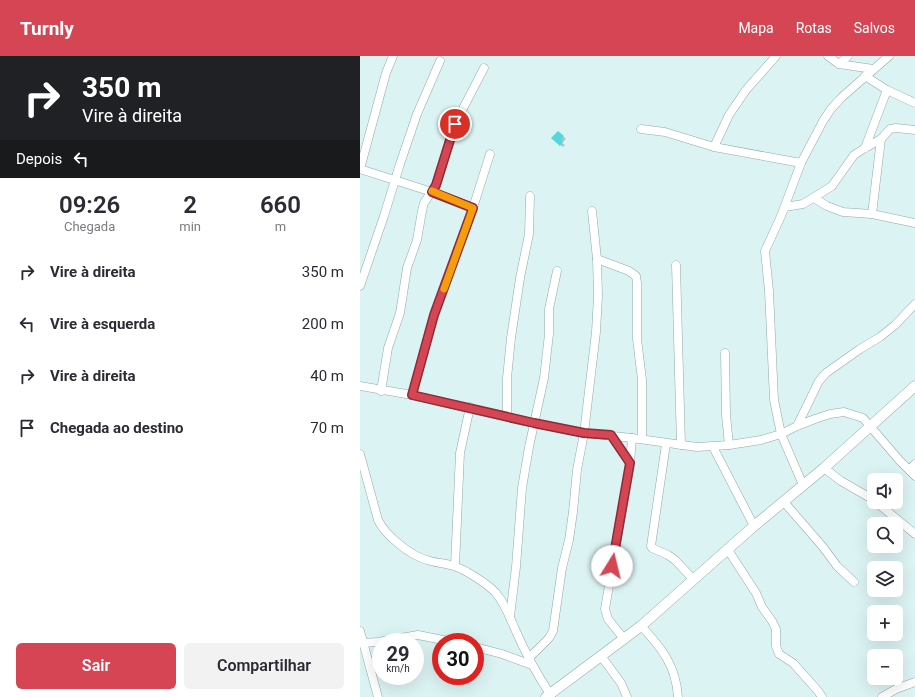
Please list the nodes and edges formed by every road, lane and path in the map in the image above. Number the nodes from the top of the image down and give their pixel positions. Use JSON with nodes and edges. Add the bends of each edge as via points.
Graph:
{"nodes":[{"id":1,"x":393,"y":56,"type":"edge"},
{"id":2,"x":776,"y":56,"type":"edge"},
{"id":3,"x":828,"y":56,"type":"edge"},
{"id":4,"x":848,"y":56,"type":"edge"},
{"id":5,"x":889,"y":56,"type":"edge"},
{"id":6,"x":440,"y":61,"type":"dead end"},
{"id":7,"x":839,"y":64,"type":"junction"},
{"id":8,"x":484,"y":68,"type":"dead end"},
{"id":9,"x":873,"y":69,"type":"junction"},
{"id":10,"x":865,"y":76,"type":"junction"},
{"id":11,"x":887,"y":90,"type":"junction"},
{"id":12,"x":915,"y":103,"type":"edge"},
{"id":13,"x":641,"y":129,"type":"dead end"},
{"id":14,"x":915,"y":130,"type":"edge"},
{"id":15,"x":881,"y":139,"type":"junction"},
{"id":16,"x":714,"y":147,"type":"junction"},
{"id":17,"x":865,"y":148,"type":"junction"},
{"id":18,"x":490,"y":154,"type":"dead end"},
{"id":19,"x":801,"y":163,"type":"junction"},
{"id":20,"x":360,"y":169,"type":"edge"},
{"id":21,"x":395,"y":180,"type":"junction"},
{"id":22,"x":432,"y":192,"type":"junction"},
{"id":23,"x":530,"y":196,"type":"dead end"},
{"id":24,"x":814,"y":198,"type":"junction"},
{"id":25,"x":785,"y":206,"type":"junction"},
{"id":26,"x":473,"y":208,"type":"junction"},
{"id":27,"x":592,"y":211,"type":"dead end"},
{"id":28,"x":872,"y":214,"type":"junction"},
{"id":29,"x":915,"y":223,"type":"edge"},
{"id":30,"x":597,"y":259,"type":"junction"},
{"id":31,"x":676,"y":265,"type":"dead end"},
{"id":32,"x":557,"y":271,"type":"dead end"},
{"id":33,"x":360,"y":286,"type":"edge"},
{"id":34,"x":915,"y":304,"type":"edge"},
{"id":35,"x":725,"y":353,"type":"dead end"},
{"id":36,"x":360,"y":386,"type":"edge"},
{"id":37,"x":915,"y":386,"type":"edge"},
{"id":38,"x":381,"y":391,"type":"junction"},
{"id":39,"x":412,"y":395,"type":"junction"},
{"id":40,"x":470,"y":407,"type":"junction"},
{"id":41,"x":507,"y":417,"type":"junction"},
{"id":42,"x":534,"y":423,"type":"junction"},
{"id":43,"x":797,"y":426,"type":"junction"},
{"id":44,"x":871,"y":426,"type":"junction"},
{"id":45,"x":584,"y":433,"type":"junction"},
{"id":46,"x":781,"y":434,"type":"junction"},
{"id":47,"x":611,"y":435,"type":"junction"},
{"id":48,"x":632,"y":438,"type":"junction"},
{"id":49,"x":642,"y":439,"type":"junction"},
{"id":50,"x":666,"y":444,"type":"junction"},
{"id":51,"x":681,"y":445,"type":"junction"},
{"id":52,"x":729,"y":445,"type":"junction"},
{"id":53,"x":713,"y":447,"type":"junction"},
{"id":54,"x":360,"y":454,"type":"edge"},
{"id":55,"x":630,"y":463,"type":"junction"},
{"id":56,"x":824,"y":468,"type":"junction"},
{"id":57,"x":913,"y":470,"type":"edge"},
{"id":58,"x":803,"y":485,"type":"junction"},
{"id":59,"x":867,"y":496,"type":"edge"},
{"id":60,"x":784,"y":502,"type":"junction"},
{"id":61,"x":885,"y":509,"type":"edge"},
{"id":62,"x":754,"y":526,"type":"junction"},
{"id":63,"x":915,"y":534,"type":"edge"},
{"id":64,"x":728,"y":550,"type":"junction"},
{"id":65,"x":455,"y":566,"type":"junction"},
{"id":66,"x":693,"y":579,"type":"junction"},
{"id":67,"x":854,"y":582,"type":"dead end"},
{"id":68,"x":510,"y":616,"type":"junction"},
{"id":69,"x":641,"y":626,"type":"junction"},
{"id":70,"x":360,"y":631,"type":"edge"},
{"id":71,"x":432,"y":638,"type":"edge"},
{"id":72,"x":624,"y":639,"type":"junction"},
{"id":73,"x":363,"y":643,"type":"junction"},
{"id":74,"x":484,"y":649,"type":"edge"},
{"id":75,"x":601,"y":656,"type":"junction"},
{"id":76,"x":530,"y":661,"type":"junction"},
{"id":77,"x":915,"y":682,"type":"edge"},
{"id":78,"x":548,"y":696,"type":"edge"},
{"id":79,"x":378,"y":697,"type":"edge"},
{"id":80,"x":627,"y":697,"type":"edge"},
{"id":81,"x":678,"y":697,"type":"edge"},
{"id":82,"x":822,"y":697,"type":"edge"},
{"id":83,"x":882,"y":697,"type":"edge"}],
"edges":[{"from":1,"to":20,"type":"street"},
{"from":2,"to":16,"type":"street","via":[[746,90],[729,115]]},
{"from":3,"to":7,"type":"street"},
{"from":4,"to":7,"type":"street"},
{"from":5,"to":9,"type":"street"},
{"from":6,"to":21,"type":"street","via":[[417,114]]},
{"from":7,"to":9,"type":"street"},
{"from":8,"to":22,"type":"street","via":[[455,124]]},
{"from":9,"to":10,"type":"street"},
{"from":10,"to":11,"type":"street"},
{"from":10,"to":19,"type":"street","via":[[831,109]]},
{"from":11,"to":12,"type":"street"},
{"from":11,"to":17,"type":"street"},
{"from":13,"to":16,"type":"street","via":[[665,132]]},
{"from":14,"to":15,"type":"street","via":[[893,128]]},
{"from":15,"to":17,"type":"street"},
{"from":15,"to":28,"type":"street"},
{"from":16,"to":19,"type":"street"},
{"from":17,"to":24,"type":"street","via":[[854,155],[832,186]]},
{"from":18,"to":26,"type":"street"},
{"from":19,"to":25,"type":"street"},
{"from":20,"to":21,"type":"street"},
{"from":21,"to":22,"type":"street"},
{"from":21,"to":33,"type":"street"},
{"from":22,"to":26,"type":"street"},
{"from":22,"to":38,"type":"street","via":[[424,203],[417,240],[406,268],[400,313],[388,348]]},
{"from":23,"to":41,"type":"street","via":[[528,234],[511,338]]},
{"from":24,"to":25,"type":"street","via":[[803,204]]},
{"from":24,"to":28,"type":"street","via":[[843,212]]},
{"from":25,"to":46,"type":"street","via":[[765,251],[774,400]]},
{"from":26,"to":39,"type":"street","via":[[434,315]]},
{"from":27,"to":30,"type":"street"},
{"from":28,"to":29,"type":"street"},
{"from":30,"to":45,"type":"street","via":[[596,332]]},
{"from":30,"to":49,"type":"street","via":[[636,276],[637,339],[642,380]]},
{"from":31,"to":51,"type":"street"},
{"from":32,"to":42,"type":"street","via":[[549,309],[547,353]]},
{"from":34,"to":43,"type":"street","via":[[880,337],[826,373],[819,381]]},
{"from":35,"to":52,"type":"street"},
{"from":36,"to":38,"type":"street"},
{"from":37,"to":44,"type":"street"},
{"from":38,"to":39,"type":"street"},
{"from":39,"to":40,"type":"street"},
{"from":40,"to":41,"type":"street"},
{"from":40,"to":65,"type":"street","via":[[460,453]]},
{"from":41,"to":42,"type":"street"},
{"from":42,"to":45,"type":"street"},
{"from":42,"to":68,"type":"street","via":[[522,488]]},
{"from":43,"to":44,"type":"street","via":[[830,414],[844,412],[863,418]]},
{"from":43,"to":46,"type":"street"},
{"from":44,"to":56,"type":"street"},
{"from":44,"to":57,"type":"street","via":[[891,451]]},
{"from":45,"to":47,"type":"street"},
{"from":45,"to":76,"type":"street","via":[[556,622],[549,638]]},
{"from":46,"to":52,"type":"street"},
{"from":46,"to":58,"type":"street"},
{"from":47,"to":48,"type":"street"},
{"from":47,"to":55,"type":"street"},
{"from":48,"to":49,"type":"street"},
{"from":48,"to":55,"type":"street"},
{"from":49,"to":50,"type":"street"},
{"from":50,"to":51,"type":"street"},
{"from":50,"to":66,"type":"street","via":[[651,546],[675,560]]},
{"from":51,"to":53,"type":"street"},
{"from":52,"to":53,"type":"street"},
{"from":53,"to":62,"type":"street"},
{"from":54,"to":65,"type":"street","via":[[381,527],[390,537],[417,556]]},
{"from":55,"to":72,"type":"street","via":[[605,609],[608,620]]},
{"from":56,"to":58,"type":"street"},
{"from":56,"to":59,"type":"street"},
{"from":58,"to":60,"type":"street"},
{"from":60,"to":62,"type":"street"},
{"from":60,"to":67,"type":"street"},
{"from":61,"to":63,"type":"street"},
{"from":62,"to":64,"type":"street"},
{"from":64,"to":66,"type":"street"},
{"from":64,"to":82,"type":"street","via":[[776,629],[776,646],[779,654],[796,666]]},
{"from":65,"to":68,"type":"street","via":[[495,592]]},
{"from":66,"to":69,"type":"street"},
{"from":68,"to":76,"type":"street"},
{"from":69,"to":72,"type":"street"},
{"from":69,"to":81,"type":"street","via":[[668,658],[675,674]]},
{"from":70,"to":73,"type":"street"},
{"from":71,"to":73,"type":"street","via":[[418,635]]},
{"from":72,"to":75,"type":"street"},
{"from":73,"to":79,"type":"street"},
{"from":74,"to":76,"type":"street"},
{"from":75,"to":78,"type":"street"},
{"from":75,"to":80,"type":"street"},
{"from":76,"to":78,"type":"street"},
{"from":77,"to":83,"type":"street"}]}
